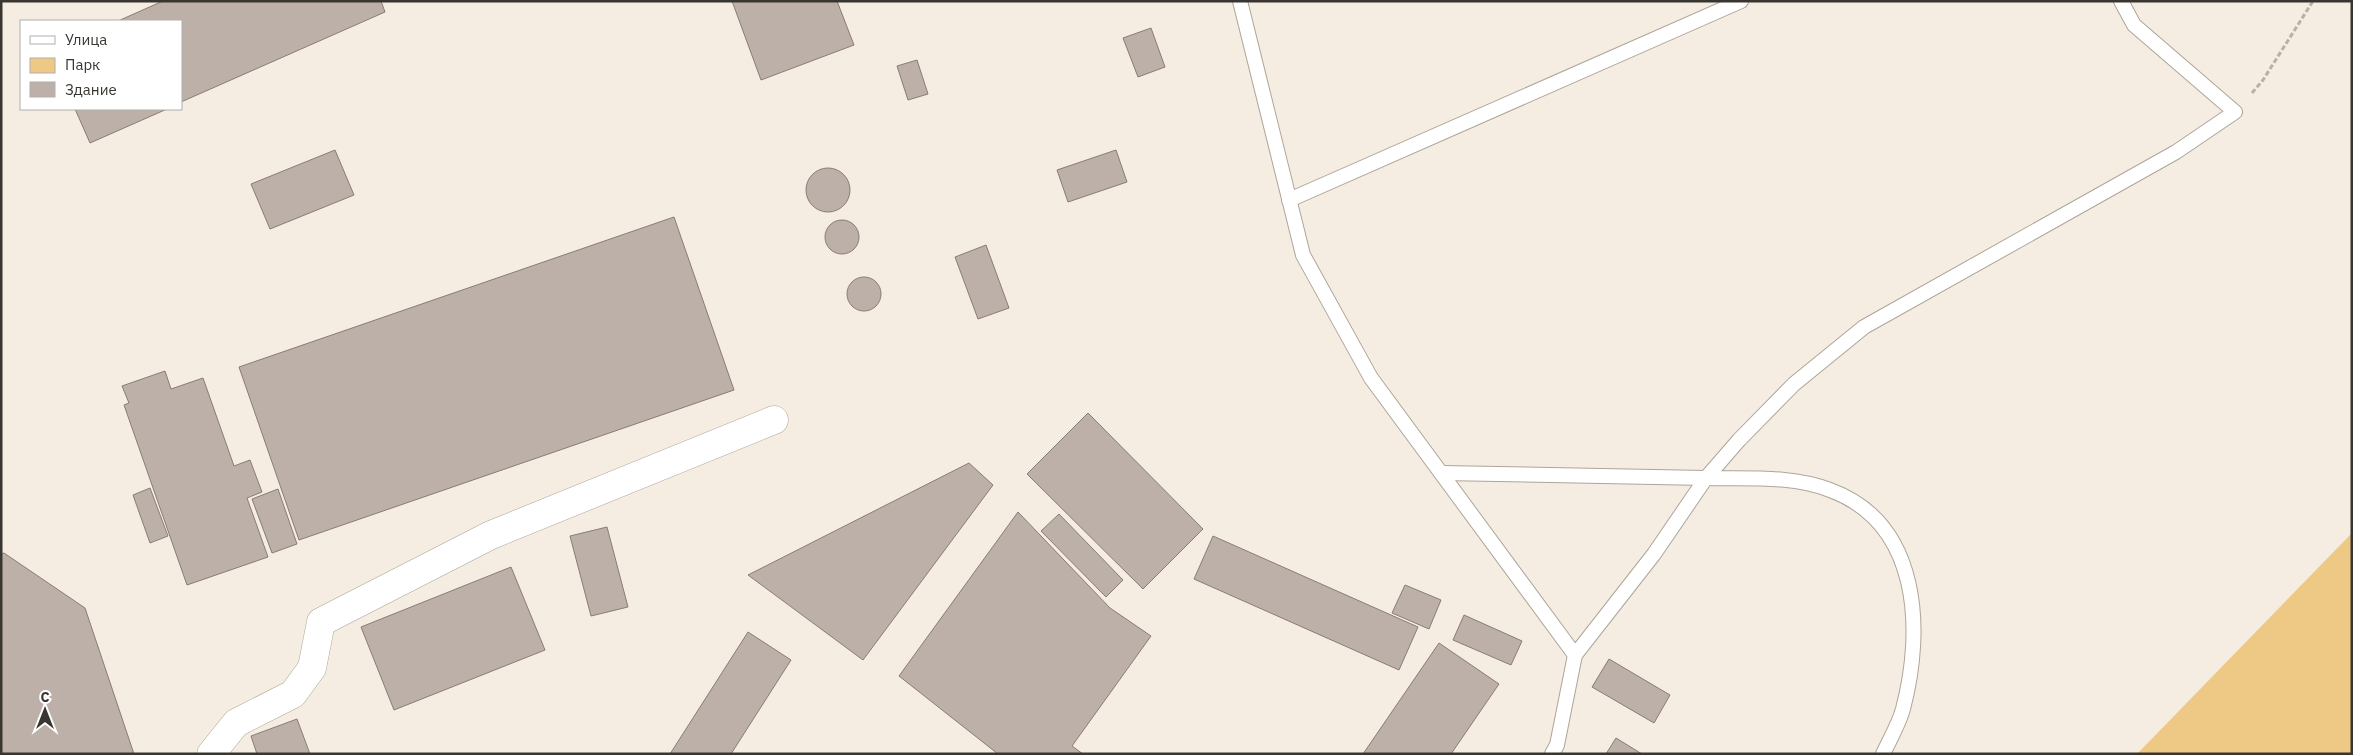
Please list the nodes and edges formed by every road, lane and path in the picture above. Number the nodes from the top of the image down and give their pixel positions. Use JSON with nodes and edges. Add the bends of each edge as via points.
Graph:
{"nodes":[{"id":1,"x":1240,"y":1,"type":"edge"},
{"id":2,"x":1741,"y":1,"type":"edge"},
{"id":3,"x":2121,"y":1,"type":"edge"},
{"id":4,"x":2313,"y":1,"type":"edge"},
{"id":5,"x":2235,"y":112,"type":"junction"},
{"id":6,"x":1290,"y":200,"type":"junction"},
{"id":7,"x":774,"y":420,"type":"dead end"},
{"id":8,"x":1441,"y":473,"type":"junction"},
{"id":9,"x":1706,"y":478,"type":"junction"},
{"id":10,"x":1575,"y":655,"type":"junction"},
{"id":11,"x":211,"y":754,"type":"edge"},
{"id":12,"x":1552,"y":754,"type":"edge"},
{"id":13,"x":1883,"y":754,"type":"edge"}],
"edges":[{"from":1,"to":6,"type":"lane"},
{"from":2,"to":6,"type":"lane"},
{"from":3,"to":5,"type":"lane","via":[[2134,25]]},
{"from":4,"to":5,"type":"path","via":[[2263,80]]},
{"from":5,"to":9,"type":"lane","via":[[2176,152],[1864,327],[1794,384]]},
{"from":6,"to":8,"type":"lane","via":[[1304,255],[1371,378]]},
{"from":7,"to":11,"type":"street","via":[[491,535],[321,622],[312,668],[293,694],[236,723]]},
{"from":8,"to":9,"type":"lane"},
{"from":8,"to":10,"type":"lane"},
{"from":9,"to":10,"type":"lane","via":[[1654,554]]},
{"from":9,"to":13,"type":"lane","via":[[1799,481],[1831,490],[1863,507],[1887,532],[1906,571],[1914,611],[1912,655],[1903,710]]},
{"from":10,"to":12,"type":"lane","via":[[1557,745]]}]}
